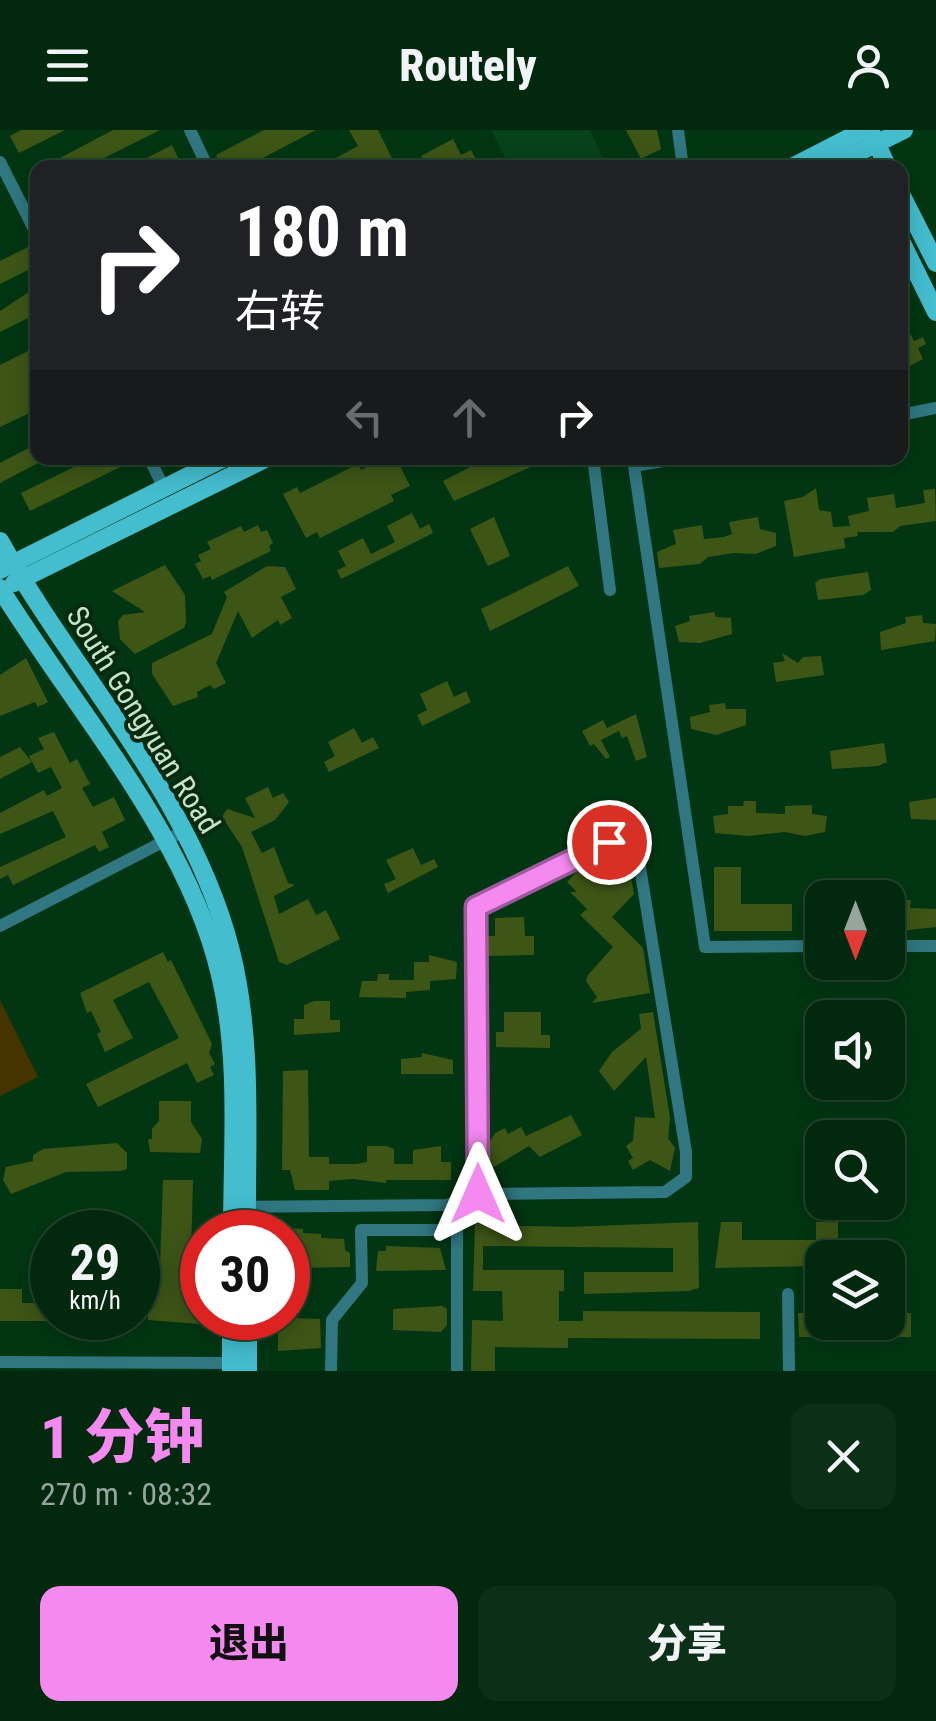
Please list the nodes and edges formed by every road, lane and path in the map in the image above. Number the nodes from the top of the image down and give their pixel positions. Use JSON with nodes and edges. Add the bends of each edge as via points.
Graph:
{"nodes":[{"id":1,"x":190,"y":130,"type":"edge"},
{"id":2,"x":678,"y":130,"type":"edge"},
{"id":3,"x":904,"y":130,"type":"edge"},
{"id":4,"x":860,"y":141,"type":"edge"},
{"id":5,"x":204,"y":160,"type":"edge"},
{"id":6,"x":681,"y":160,"type":"edge"},
{"id":7,"x":811,"y":160,"type":"edge"},
{"id":8,"x":837,"y":160,"type":"edge"},
{"id":9,"x":880,"y":160,"type":"edge"},
{"id":10,"x":0,"y":162,"type":"edge"},
{"id":11,"x":908,"y":208,"type":"edge"},
{"id":12,"x":30,"y":221,"type":"edge"},
{"id":13,"x":908,"y":255,"type":"edge"},
{"id":14,"x":936,"y":263,"type":"edge"},
{"id":15,"x":936,"y":312,"type":"edge"},
{"id":16,"x":936,"y":408,"type":"edge"},
{"id":17,"x":908,"y":413,"type":"edge"},
{"id":18,"x":152,"y":465,"type":"edge"},
{"id":19,"x":210,"y":465,"type":"edge"},
{"id":20,"x":251,"y":465,"type":"edge"},
{"id":21,"x":594,"y":465,"type":"edge"},
{"id":22,"x":640,"y":465,"type":"edge"},
{"id":23,"x":164,"y":488,"type":"junction"},
{"id":24,"x":0,"y":541,"type":"edge"},
{"id":25,"x":11,"y":571,"type":"edge"},
{"id":26,"x":0,"y":590,"type":"edge"},
{"id":27,"x":610,"y":590,"type":"dead end"},
{"id":28,"x":184,"y":831,"type":"junction"},
{"id":29,"x":164,"y":842,"type":"junction"},
{"id":30,"x":0,"y":926,"type":"edge"},
{"id":31,"x":805,"y":946,"type":"edge"},
{"id":32,"x":905,"y":946,"type":"edge"},
{"id":33,"x":936,"y":946,"type":"edge"},
{"id":34,"x":478,"y":1194,"type":"junction"},
{"id":35,"x":447,"y":1206,"type":"junction"},
{"id":36,"x":239,"y":1207,"type":"junction"},
{"id":37,"x":238,"y":1210,"type":"edge"},
{"id":38,"x":240,"y":1210,"type":"edge"},
{"id":39,"x":457,"y":1230,"type":"junction"},
{"id":40,"x":788,"y":1294,"type":"dead end"},
{"id":41,"x":234,"y":1340,"type":"edge"},
{"id":42,"x":243,"y":1340,"type":"edge"},
{"id":43,"x":0,"y":1362,"type":"edge"},
{"id":44,"x":237,"y":1368,"type":"edge"},
{"id":45,"x":331,"y":1371,"type":"edge"},
{"id":46,"x":457,"y":1371,"type":"edge"},
{"id":47,"x":788,"y":1371,"type":"edge"}],
"edges":[{"from":1,"to":5,"type":"street"},
{"from":2,"to":6,"type":"street"},
{"from":3,"to":4,"type":"main road"},
{"from":4,"to":7,"type":"main road"},
{"from":4,"to":8,"type":"main road"},
{"from":4,"to":9,"type":"main road"},
{"from":10,"to":12,"type":"street"},
{"from":11,"to":14,"type":"main road"},
{"from":13,"to":15,"type":"main road"},
{"from":16,"to":17,"type":"street"},
{"from":18,"to":23,"type":"street"},
{"from":19,"to":23,"type":"main road"},
{"from":20,"to":25,"type":"main road"},
{"from":21,"to":27,"type":"street"},
{"from":22,"to":31,"type":"street","via":[[634,466],[705,947]]},
{"from":23,"to":25,"type":"main road"},
{"from":24,"to":25,"type":"main road","name":"South Gongyuan Road"},
{"from":25,"to":26,"type":"main road"},
{"from":25,"to":28,"type":"main road","name":"South Gongyuan Road"},
{"from":26,"to":29,"type":"main road","name":"South Gongyuan Road"},
{"from":28,"to":29,"type":"street"},
{"from":28,"to":36,"type":"main road","name":"South Gongyuan Road","via":[[219,910],[240,994],[246,1065]]},
{"from":29,"to":30,"type":"street"},
{"from":29,"to":36,"type":"main road","name":"South Gongyuan Road","via":[[214,952],[222,986]]},
{"from":32,"to":33,"type":"street"},
{"from":34,"to":34,"type":"street","via":[[646,1194],[665,1192],[686,1176],[639,862],[623,844],[609,842],[476,907]]},
{"from":34,"to":35,"type":"street"},
{"from":35,"to":36,"type":"street"},
{"from":35,"to":39,"type":"street"},
{"from":36,"to":37,"type":"main road","name":"South Gongyuan Road"},
{"from":36,"to":38,"type":"main road","name":"South Gongyuan Road"},
{"from":39,"to":45,"type":"street","via":[[361,1230],[362,1283],[332,1320]]},
{"from":39,"to":46,"type":"street"},
{"from":40,"to":47,"type":"street"},
{"from":41,"to":44,"type":"main road"},
{"from":42,"to":44,"type":"main road"},
{"from":43,"to":44,"type":"street"}]}
